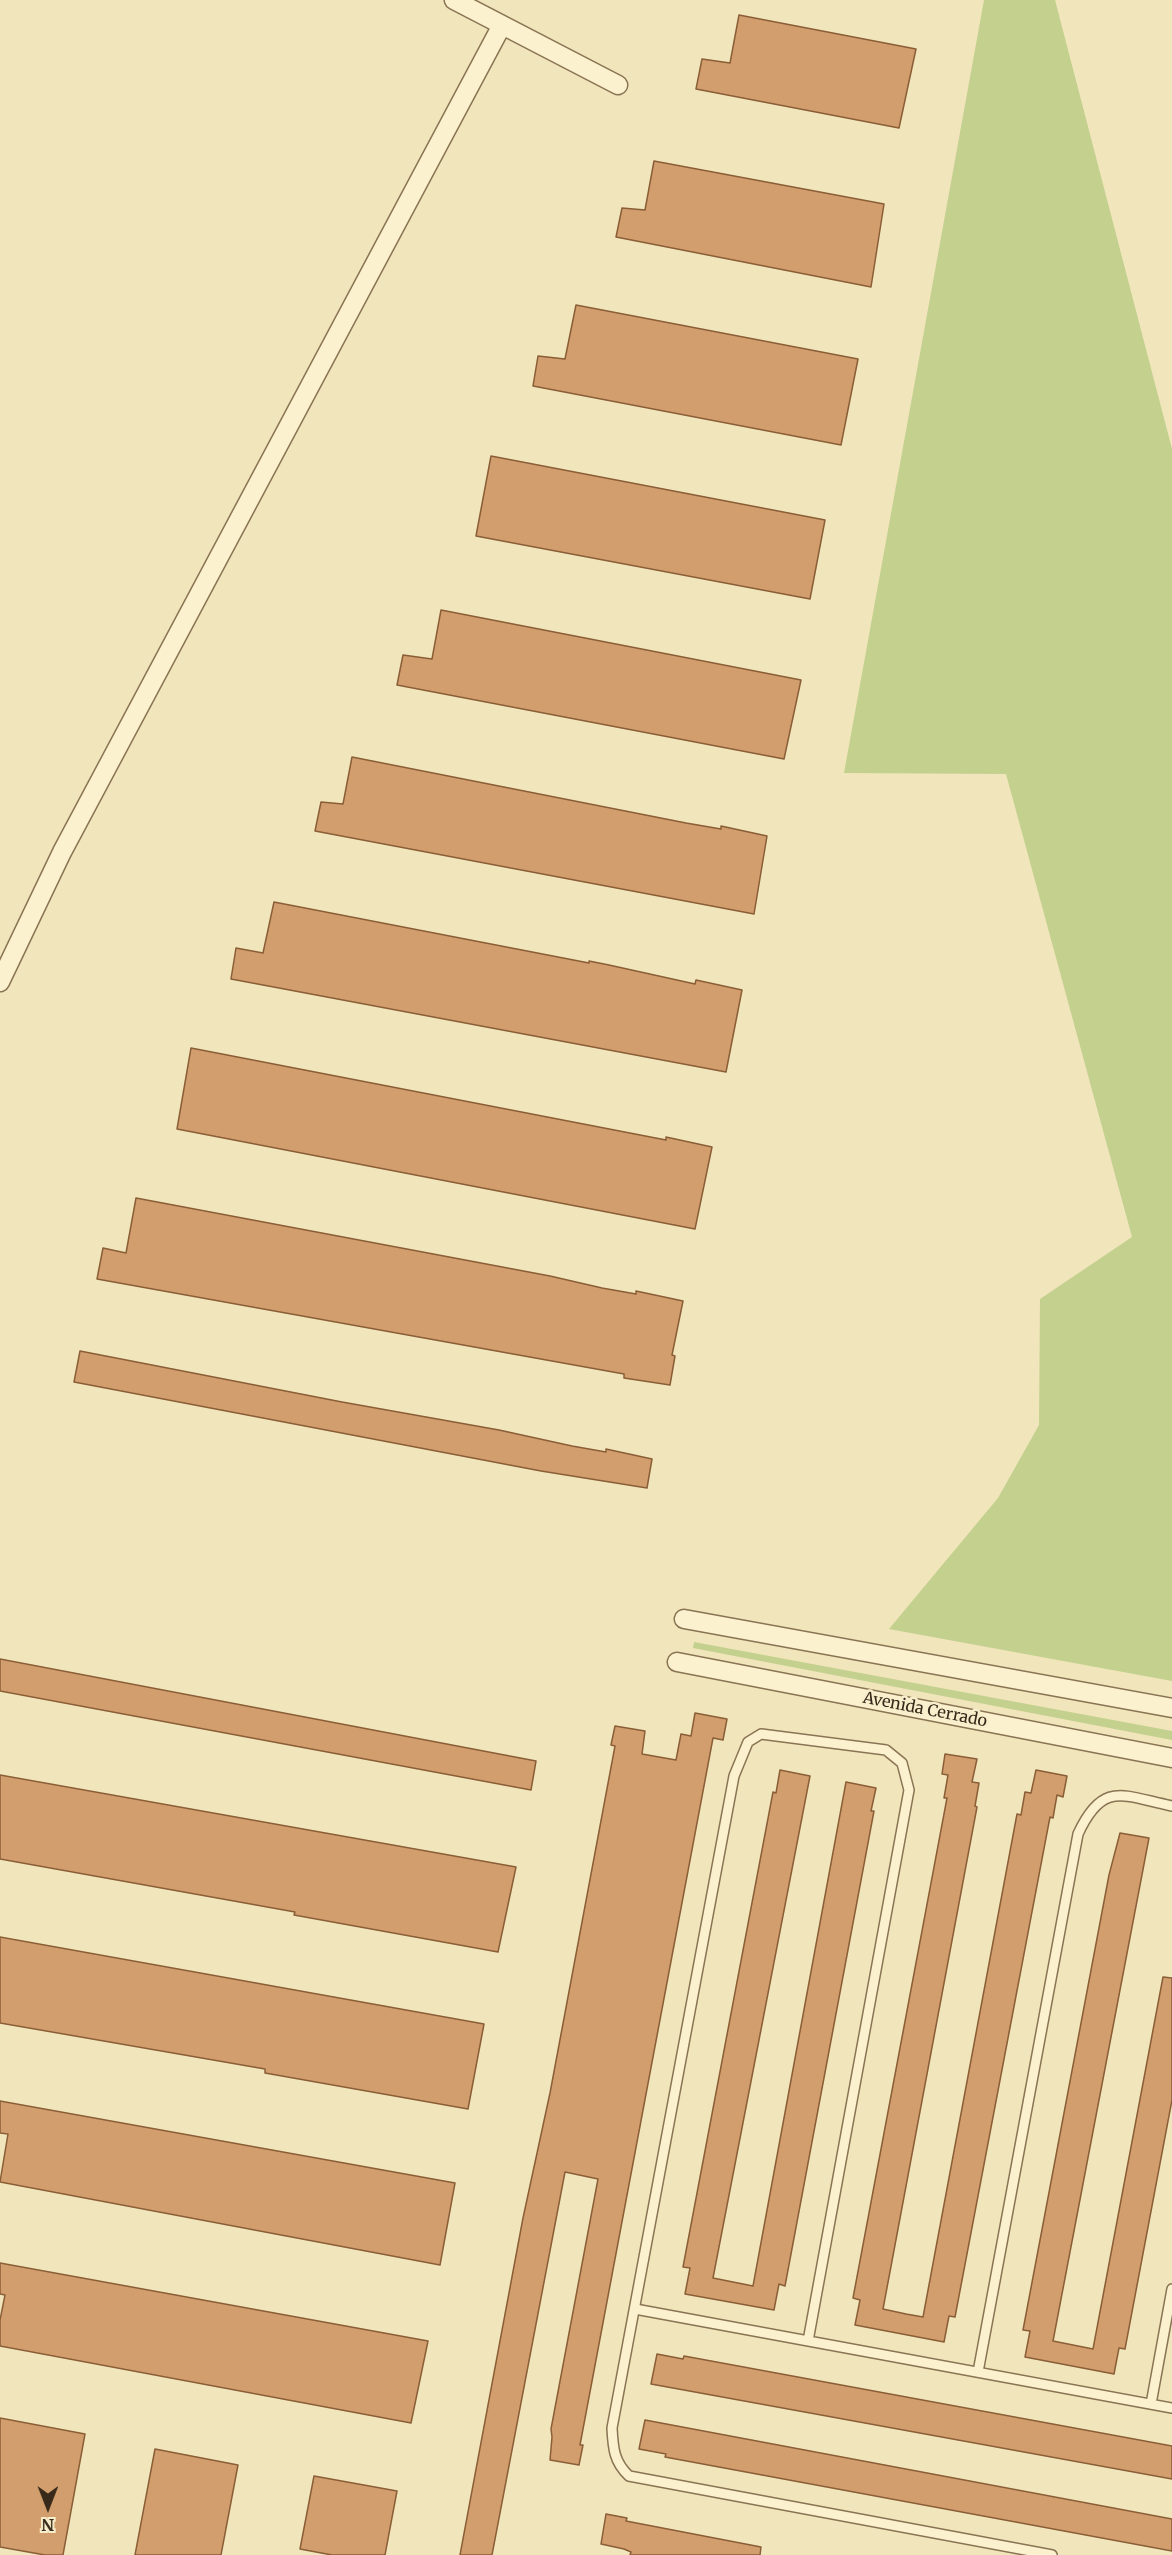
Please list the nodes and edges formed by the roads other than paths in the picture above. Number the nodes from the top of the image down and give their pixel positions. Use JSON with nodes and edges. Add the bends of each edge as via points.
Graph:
{"nodes":[{"id":1,"x":454,"y":0,"type":"edge"},
{"id":2,"x":502,"y":25,"type":"junction"},
{"id":3,"x":618,"y":85,"type":"dead end"},
{"id":4,"x":0,"y":982,"type":"edge"},
{"id":5,"x":684,"y":1619,"type":"dead end"},
{"id":6,"x":677,"y":1662,"type":"dead end"},
{"id":7,"x":1172,"y":1708,"type":"edge"},
{"id":8,"x":1172,"y":1758,"type":"edge"},
{"id":9,"x":1172,"y":1806,"type":"edge"},
{"id":10,"x":1172,"y":2289,"type":"edge"},
{"id":11,"x":635,"y":2309,"type":"junction"},
{"id":12,"x":808,"y":2341,"type":"junction"},
{"id":13,"x":978,"y":2372,"type":"junction"},
{"id":14,"x":1151,"y":2404,"type":"junction"},
{"id":15,"x":1172,"y":2408,"type":"edge"},
{"id":16,"x":1052,"y":2555,"type":"edge"}],
"edges":[{"from":1,"to":2,"type":"street"},
{"from":2,"to":3,"type":"street"},
{"from":2,"to":4,"type":"street","via":[[62,852]]},
{"from":5,"to":7,"type":"street"},
{"from":6,"to":8,"type":"street","name":"Avenida Cerrado"},
{"from":9,"to":13,"type":"lane","via":[[1117,1795],[1100,1799],[1088,1812],[1078,1834]]},
{"from":10,"to":14,"type":"lane"},
{"from":11,"to":12,"type":"lane"},
{"from":11,"to":12,"type":"lane","via":[[734,1776],[748,1742],[762,1734],[885,1750],[902,1763],[909,1790]]},
{"from":11,"to":16,"type":"lane","via":[[612,2428],[613,2449],[619,2466],[628,2476]]},
{"from":12,"to":13,"type":"lane"},
{"from":13,"to":14,"type":"lane"},
{"from":14,"to":15,"type":"lane"}]}
